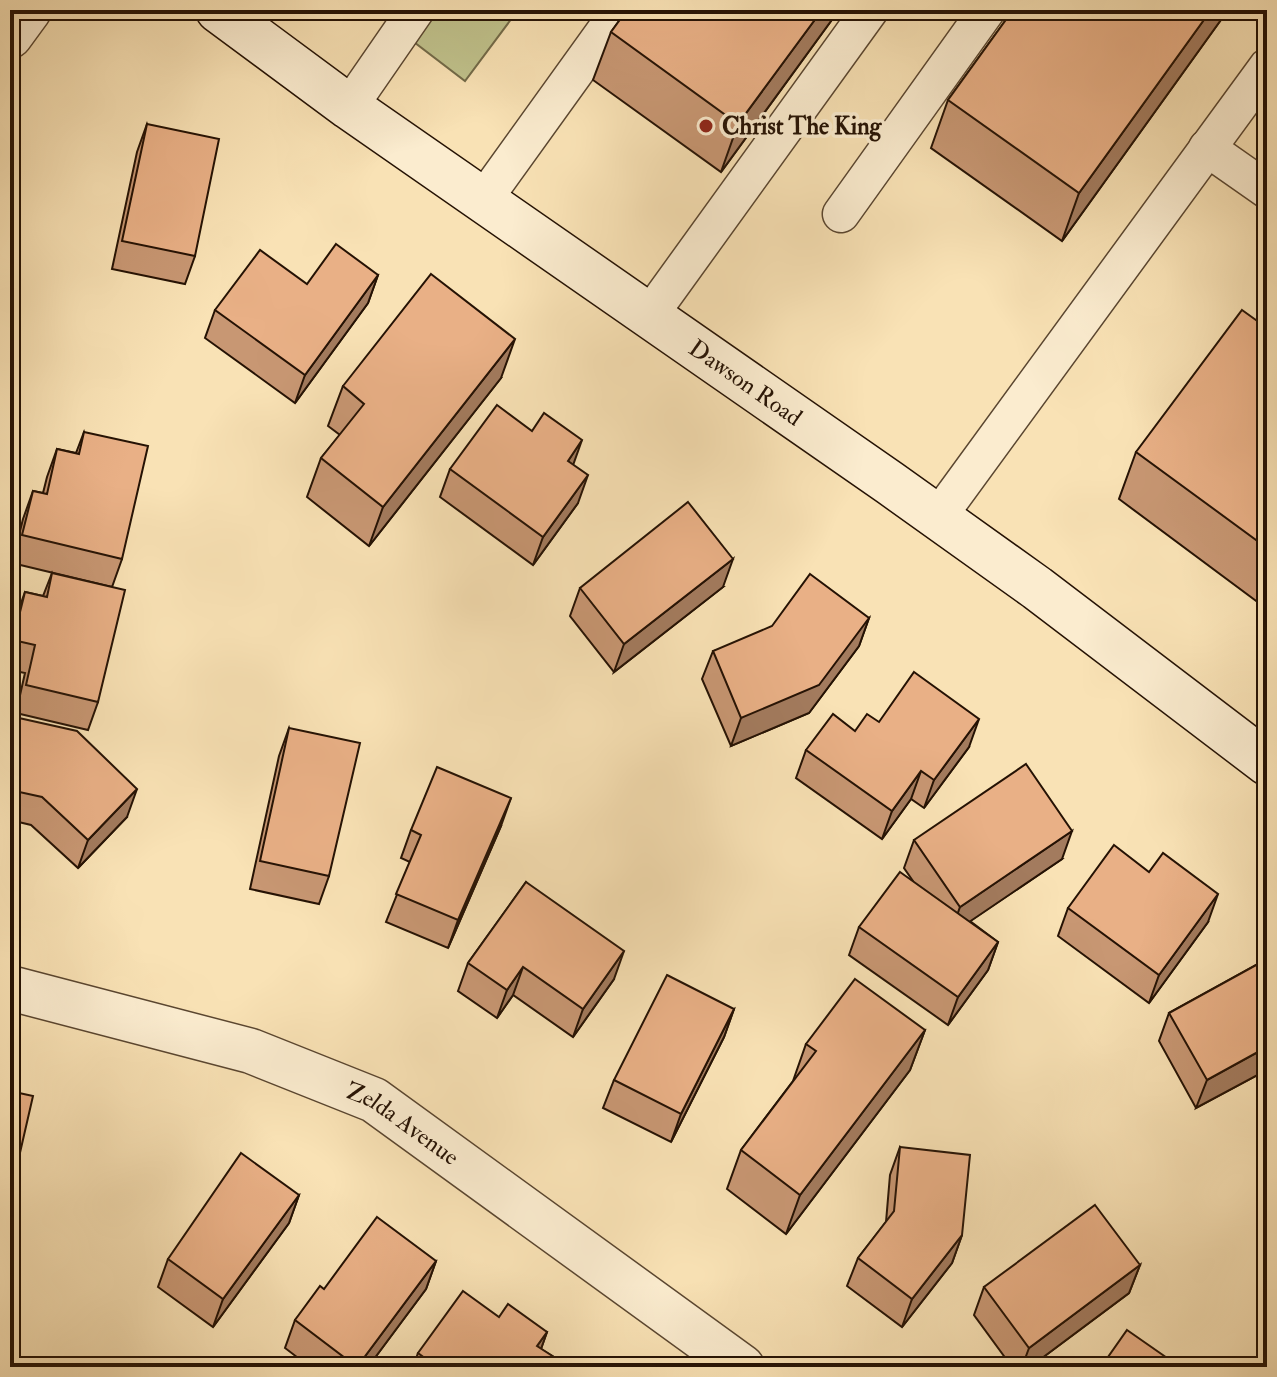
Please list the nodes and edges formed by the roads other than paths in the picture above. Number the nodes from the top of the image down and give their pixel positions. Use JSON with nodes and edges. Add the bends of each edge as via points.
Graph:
{"nodes":[{"id":1,"x":29,"y":10,"type":"edge"},
{"id":2,"x":218,"y":10,"type":"edge"},
{"id":3,"x":416,"y":10,"type":"edge"},
{"id":4,"x":620,"y":10,"type":"edge"},
{"id":5,"x":870,"y":10,"type":"edge"},
{"id":6,"x":987,"y":10,"type":"edge"},
{"id":7,"x":10,"y":36,"type":"edge"},
{"id":8,"x":1267,"y":67,"type":"edge"},
{"id":9,"x":349,"y":107,"type":"junction"},
{"id":10,"x":1207,"y":148,"type":"junction"},
{"id":11,"x":1267,"y":190,"type":"edge"},
{"id":12,"x":484,"y":199,"type":"junction"},
{"id":13,"x":841,"y":214,"type":"dead end"},
{"id":14,"x":649,"y":316,"type":"junction"},
{"id":15,"x":938,"y":517,"type":"junction"},
{"id":16,"x":1267,"y":763,"type":"edge"},
{"id":17,"x":10,"y":988,"type":"edge"},
{"id":18,"x":742,"y":1367,"type":"edge"}],
"edges":[{"from":1,"to":7,"type":"main road"},
{"from":2,"to":9,"type":"main road","name":"Dawson Road"},
{"from":3,"to":9,"type":"lane"},
{"from":4,"to":12,"type":"lane"},
{"from":5,"to":14,"type":"lane"},
{"from":6,"to":13,"type":"lane"},
{"from":8,"to":10,"type":"lane"},
{"from":9,"to":12,"type":"main road","name":"Dawson Road"},
{"from":10,"to":11,"type":"lane"},
{"from":10,"to":15,"type":"lane"},
{"from":12,"to":14,"type":"main road","name":"Dawson Road"},
{"from":14,"to":15,"type":"main road","name":"Dawson Road"},
{"from":15,"to":16,"type":"main road","name":"Dawson Road"},
{"from":17,"to":18,"type":"main road","name":"Zelda Avenue","via":[[251,1051],[374,1100]]}]}
